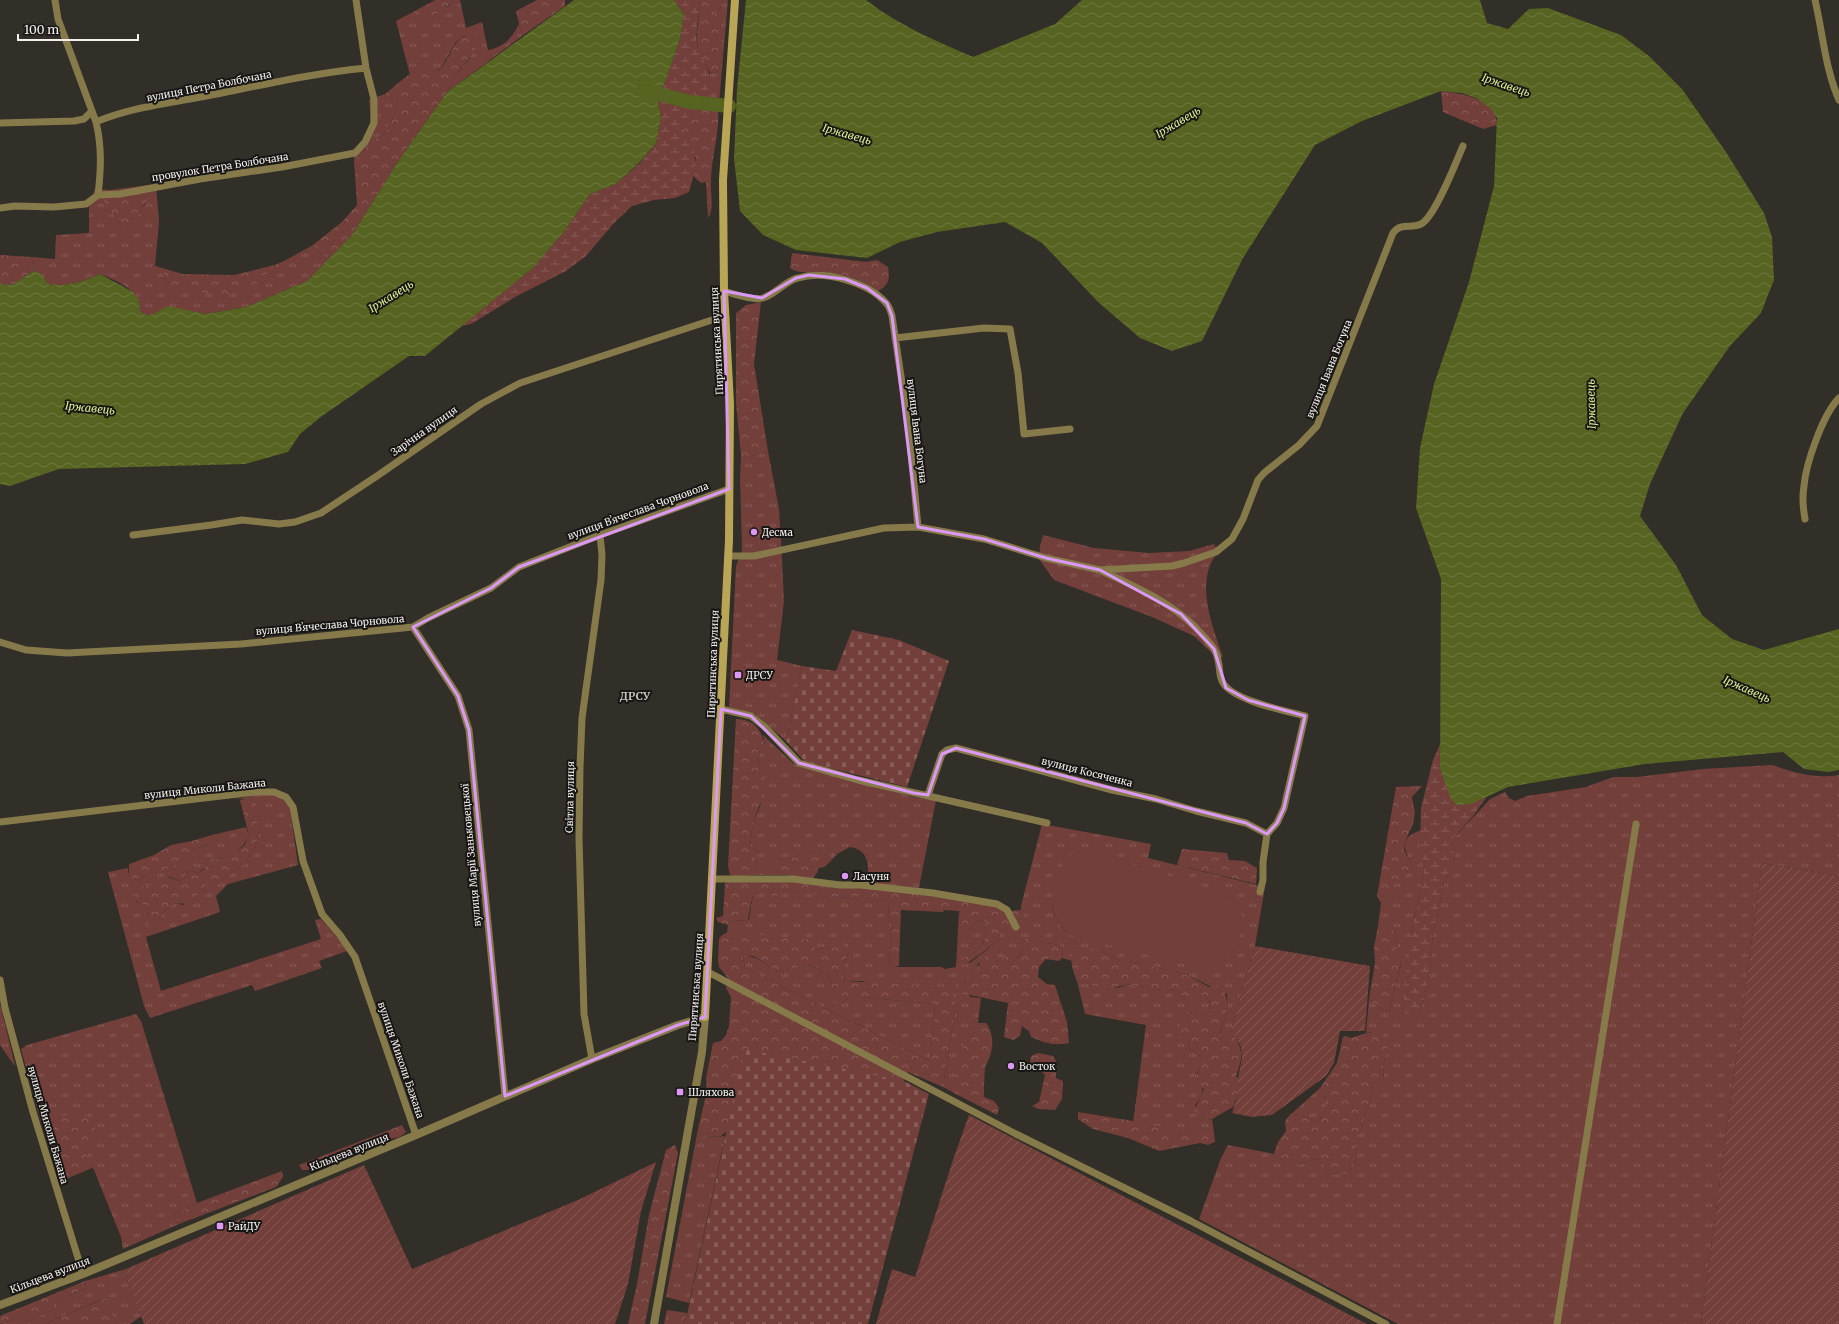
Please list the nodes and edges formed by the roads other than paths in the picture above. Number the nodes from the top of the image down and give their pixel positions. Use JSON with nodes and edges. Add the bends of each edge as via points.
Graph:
{"nodes":[{"id":1,"x":54,"y":0,"type":"edge"},
{"id":2,"x":356,"y":0,"type":"edge"},
{"id":3,"x":735,"y":0,"type":"edge"},
{"id":4,"x":1815,"y":0,"type":"edge"},
{"id":5,"x":366,"y":68,"type":"junction"},
{"id":6,"x":1839,"y":100,"type":"edge"},
{"id":7,"x":92,"y":111,"type":"junction"},
{"id":8,"x":96,"y":122,"type":"junction"},
{"id":9,"x":0,"y":123,"type":"edge"},
{"id":10,"x":1463,"y":146,"type":"dead end"},
{"id":11,"x":98,"y":195,"type":"junction"},
{"id":12,"x":0,"y":208,"type":"edge"},
{"id":13,"x":724,"y":291,"type":"junction"},
{"id":14,"x":726,"y":318,"type":"junction"},
{"id":15,"x":895,"y":338,"type":"junction"},
{"id":16,"x":1839,"y":398,"type":"edge"},
{"id":17,"x":1070,"y":429,"type":"dead end"},
{"id":18,"x":729,"y":489,"type":"junction"},
{"id":19,"x":1805,"y":519,"type":"dead end"},
{"id":20,"x":918,"y":526,"type":"junction"},
{"id":21,"x":133,"y":535,"type":"dead end"},
{"id":22,"x":600,"y":535,"type":"junction"},
{"id":23,"x":728,"y":556,"type":"junction"},
{"id":24,"x":1100,"y":570,"type":"junction"},
{"id":25,"x":413,"y":627,"type":"junction"},
{"id":26,"x":0,"y":642,"type":"edge"},
{"id":27,"x":721,"y":709,"type":"junction"},
{"id":28,"x":928,"y":795,"type":"junction"},
{"id":29,"x":0,"y":822,"type":"edge"},
{"id":30,"x":1047,"y":823,"type":"dead end"},
{"id":31,"x":1636,"y":824,"type":"dead end"},
{"id":32,"x":1267,"y":834,"type":"junction"},
{"id":33,"x":713,"y":879,"type":"junction"},
{"id":34,"x":1260,"y":892,"type":"dead end"},
{"id":35,"x":1016,"y":927,"type":"dead end"},
{"id":36,"x":708,"y":972,"type":"junction"},
{"id":37,"x":0,"y":980,"type":"edge"},
{"id":38,"x":705,"y":1017,"type":"junction"},
{"id":39,"x":592,"y":1059,"type":"junction"},
{"id":40,"x":505,"y":1096,"type":"junction"},
{"id":41,"x":416,"y":1135,"type":"junction"},
{"id":42,"x":83,"y":1274,"type":"junction"},
{"id":43,"x":0,"y":1304,"type":"edge"},
{"id":44,"x":654,"y":1324,"type":"edge"},
{"id":45,"x":1386,"y":1324,"type":"edge"},
{"id":46,"x":1557,"y":1324,"type":"edge"}],
"edges":[{"from":1,"to":7,"type":"street","via":[[58,19]]},
{"from":2,"to":5,"type":"street"},
{"from":3,"to":13,"type":"main road","name":"Пирятинська вулиця","via":[[723,180]]},
{"from":4,"to":6,"type":"street","via":[[1831,84]]},
{"from":5,"to":8,"type":"street","name":"вулиця Петра Болбочана","via":[[335,71],[113,115]]},
{"from":5,"to":11,"type":"street","name":"провулок Петра Болбочана","via":[[374,99],[374,123],[365,142],[355,153],[120,194]]},
{"from":7,"to":8,"type":"street"},
{"from":7,"to":9,"type":"street","via":[[84,119],[74,121]]},
{"from":8,"to":11,"type":"street","via":[[101,142]]},
{"from":10,"to":24,"type":"street","name":"вулиця Івана Богуна","via":[[1436,206],[1426,220],[1421,224],[1402,226],[1393,233],[1317,426],[1258,480],[1243,519],[1232,539],[1216,552],[1172,566]]},
{"from":11,"to":12,"type":"street","name":"провулок Петра Болбочана","via":[[86,204]]},
{"from":13,"to":14,"type":"main road","name":"Пирятинська вулиця"},
{"from":13,"to":15,"type":"street","name":"вулиця Івана Богуна","via":[[740,296],[762,298],[796,278],[809,275],[845,279],[867,288],[887,303]]},
{"from":14,"to":18,"type":"main road","name":"Пирятинська вулиця","via":[[730,404]]},
{"from":14,"to":21,"type":"street","name":"Зарічна вулиця","via":[[718,318],[520,383],[481,404],[321,513],[295,522],[278,524],[242,520]]},
{"from":15,"to":17,"type":"street","via":[[984,328],[1010,329],[1018,373],[1024,434]]},
{"from":15,"to":20,"type":"street","name":"вулиця Івана Богуна"},
{"from":16,"to":19,"type":"street","via":[[1832,405],[1812,453],[1804,485]]},
{"from":18,"to":22,"type":"street","name":"вулиця Вʼячеслава Чорновола"},
{"from":18,"to":23,"type":"main road","name":"Пирятинська вулиця"},
{"from":20,"to":23,"type":"street","name":"вулиця Івана Богуна","via":[[884,528],[754,556]]},
{"from":20,"to":24,"type":"street","name":"вулиця Івана Богуна","via":[[984,539],[1046,558]]},
{"from":22,"to":25,"type":"street","name":"вулиця Вʼячеслава Чорновола","via":[[519,567],[492,588]]},
{"from":22,"to":39,"type":"street","name":"Світла вулиця","via":[[601,580],[582,718],[580,815],[584,1014]]},
{"from":23,"to":27,"type":"main road","name":"Пирятинська вулиця"},
{"from":24,"to":32,"type":"street","name":"вулиця Івана Богуна","via":[[1143,591],[1181,614],[1214,649],[1226,688],[1248,700],[1305,716],[1284,808],[1277,823]]},
{"from":25,"to":26,"type":"street","name":"вулиця Вʼячеслава Чорновола","via":[[241,644],[67,653],[26,650]]},
{"from":25,"to":40,"type":"street","name":"вулиця Марії Заньковецької","via":[[458,696],[469,730]]},
{"from":27,"to":28,"type":"street","via":[[751,716],[799,763],[858,780]]},
{"from":27,"to":33,"type":"main road","name":"Пирятинська вулиця"},
{"from":28,"to":30,"type":"street"},
{"from":28,"to":32,"type":"street","name":"вулиця Косяченка","via":[[942,754],[956,748],[1246,823]]},
{"from":29,"to":41,"type":"street","name":"вулиця Миколи Бажана","via":[[255,792],[274,792],[286,797],[294,807],[303,861],[313,893],[322,914],[356,958]]},
{"from":31,"to":46,"type":"street"},
{"from":32,"to":34,"type":"street"},
{"from":33,"to":35,"type":"street","via":[[793,879],[933,893],[997,904],[1007,910]]},
{"from":33,"to":36,"type":"main road","name":"Пирятинська вулиця"},
{"from":36,"to":38,"type":"main road","name":"Пирятинська вулиця"},
{"from":36,"to":45,"type":"street"},
{"from":37,"to":42,"type":"street","name":"вулиця Миколи Бажана","via":[[33,1112]]},
{"from":38,"to":39,"type":"street","name":"Кільцева вулиця"},
{"from":38,"to":44,"type":"street","name":"Пирятинська вулиця","via":[[702,1052]]},
{"from":39,"to":40,"type":"street","name":"Кільцева вулиця"},
{"from":40,"to":41,"type":"street","name":"Кільцева вулиця"},
{"from":41,"to":42,"type":"street","name":"Кільцева вулиця"},
{"from":42,"to":43,"type":"street","name":"Кільцева вулиця"}]}
